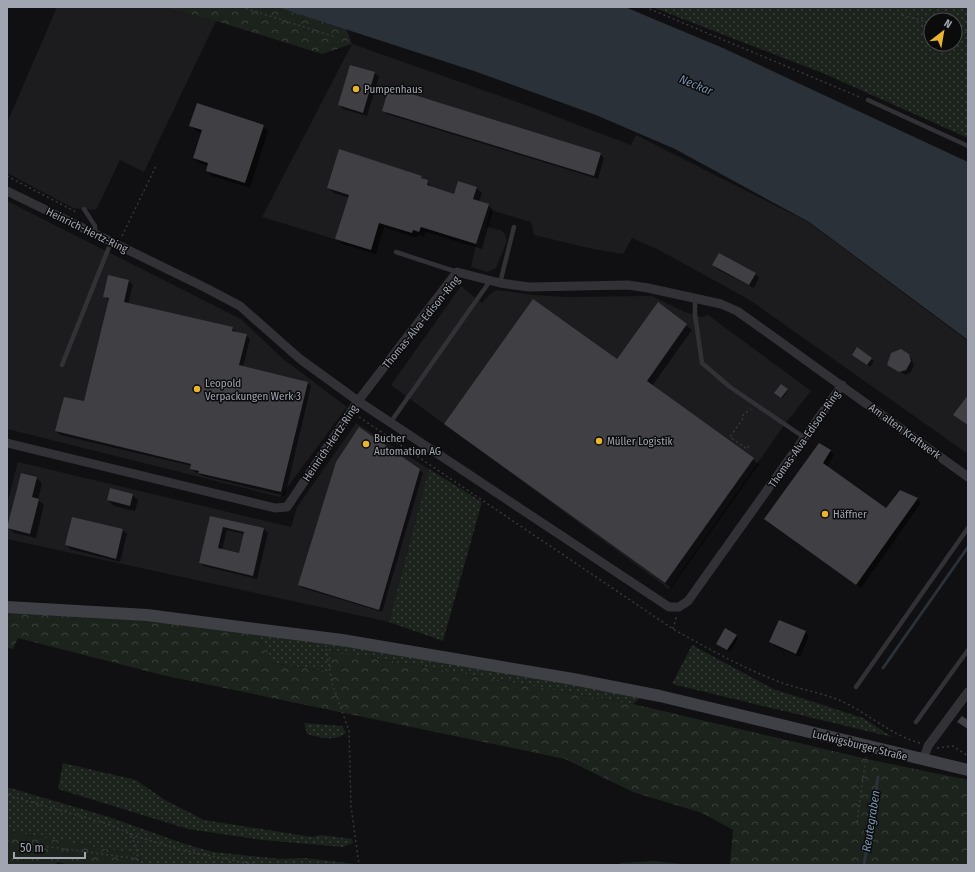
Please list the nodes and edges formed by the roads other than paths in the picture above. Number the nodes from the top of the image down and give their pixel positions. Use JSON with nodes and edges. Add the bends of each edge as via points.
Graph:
{"nodes":[{"id":1,"x":868,"y":100,"type":"road end"},
{"id":2,"x":968,"y":146,"type":"edge"},
{"id":3,"x":7,"y":191,"type":"edge"},
{"id":4,"x":84,"y":209,"type":"dead end"},
{"id":5,"x":514,"y":227,"type":"dead end"},
{"id":6,"x":95,"y":234,"type":"junction"},
{"id":7,"x":114,"y":243,"type":"junction"},
{"id":8,"x":396,"y":252,"type":"dead end"},
{"id":9,"x":457,"y":272,"type":"junction"},
{"id":10,"x":490,"y":281,"type":"junction"},
{"id":11,"x":500,"y":283,"type":"junction"},
{"id":12,"x":695,"y":298,"type":"junction"},
{"id":13,"x":62,"y":365,"type":"dead end"},
{"id":14,"x":842,"y":385,"type":"junction"},
{"id":15,"x":358,"y":401,"type":"junction"},
{"id":16,"x":390,"y":423,"type":"junction"},
{"id":17,"x":805,"y":438,"type":"junction"},
{"id":18,"x":7,"y":444,"type":"edge"},
{"id":19,"x":968,"y":477,"type":"edge"},
{"id":20,"x":968,"y":528,"type":"edge"},
{"id":21,"x":7,"y":607,"type":"edge"},
{"id":22,"x":968,"y":650,"type":"edge"},
{"id":23,"x":856,"y":687,"type":"dead end"},
{"id":24,"x":968,"y":692,"type":"edge"},
{"id":25,"x":916,"y":722,"type":"dead end"},
{"id":26,"x":923,"y":760,"type":"junction"},
{"id":27,"x":968,"y":770,"type":"edge"}],
"edges":[{"from":1,"to":2,"type":"lane"},
{"from":3,"to":6,"type":"street","name":"Heinrich-Hertz-Ring"},
{"from":4,"to":6,"type":"lane","via":[[95,226]]},
{"from":5,"to":11,"type":"lane"},
{"from":6,"to":7,"type":"street","name":"Heinrich-Hertz-Ring"},
{"from":7,"to":13,"type":"lane"},
{"from":7,"to":15,"type":"street","name":"Heinrich-Hertz-Ring","via":[[240,306],[300,359]]},
{"from":8,"to":9,"type":"lane"},
{"from":9,"to":10,"type":"street","name":"Thomas-Alva-Edison-Ring"},
{"from":9,"to":15,"type":"street","name":"Thomas-Alva-Edison-Ring"},
{"from":10,"to":11,"type":"street","name":"Thomas-Alva-Edison-Ring"},
{"from":10,"to":16,"type":"lane"},
{"from":11,"to":12,"type":"street","name":"Thomas-Alva-Edison-Ring","via":[[559,288],[628,285]]},
{"from":12,"to":14,"type":"street","name":"Thomas-Alva-Edison-Ring","via":[[737,311]]},
{"from":12,"to":17,"type":"lane","via":[[702,363],[730,387]]},
{"from":14,"to":17,"type":"street","name":"Thomas-Alva-Edison-Ring"},
{"from":14,"to":19,"type":"street","name":"Am alten Kraftwerk"},
{"from":15,"to":16,"type":"street"},
{"from":15,"to":18,"type":"street","name":"Heinrich-Hertz-Ring","via":[[287,507],[274,508]]},
{"from":16,"to":17,"type":"street","name":"Thomas-Alva-Edison-Ring","via":[[668,607],[679,607],[688,601]]},
{"from":20,"to":23,"type":"lane"},
{"from":21,"to":26,"type":"main road","name":"Ludwigsburger Straße","via":[[147,615],[325,638],[573,679],[660,696]]},
{"from":22,"to":25,"type":"lane"},
{"from":24,"to":26,"type":"street","via":[[928,746]]},
{"from":26,"to":27,"type":"main road","name":"Ludwigsburger Straße"}]}
